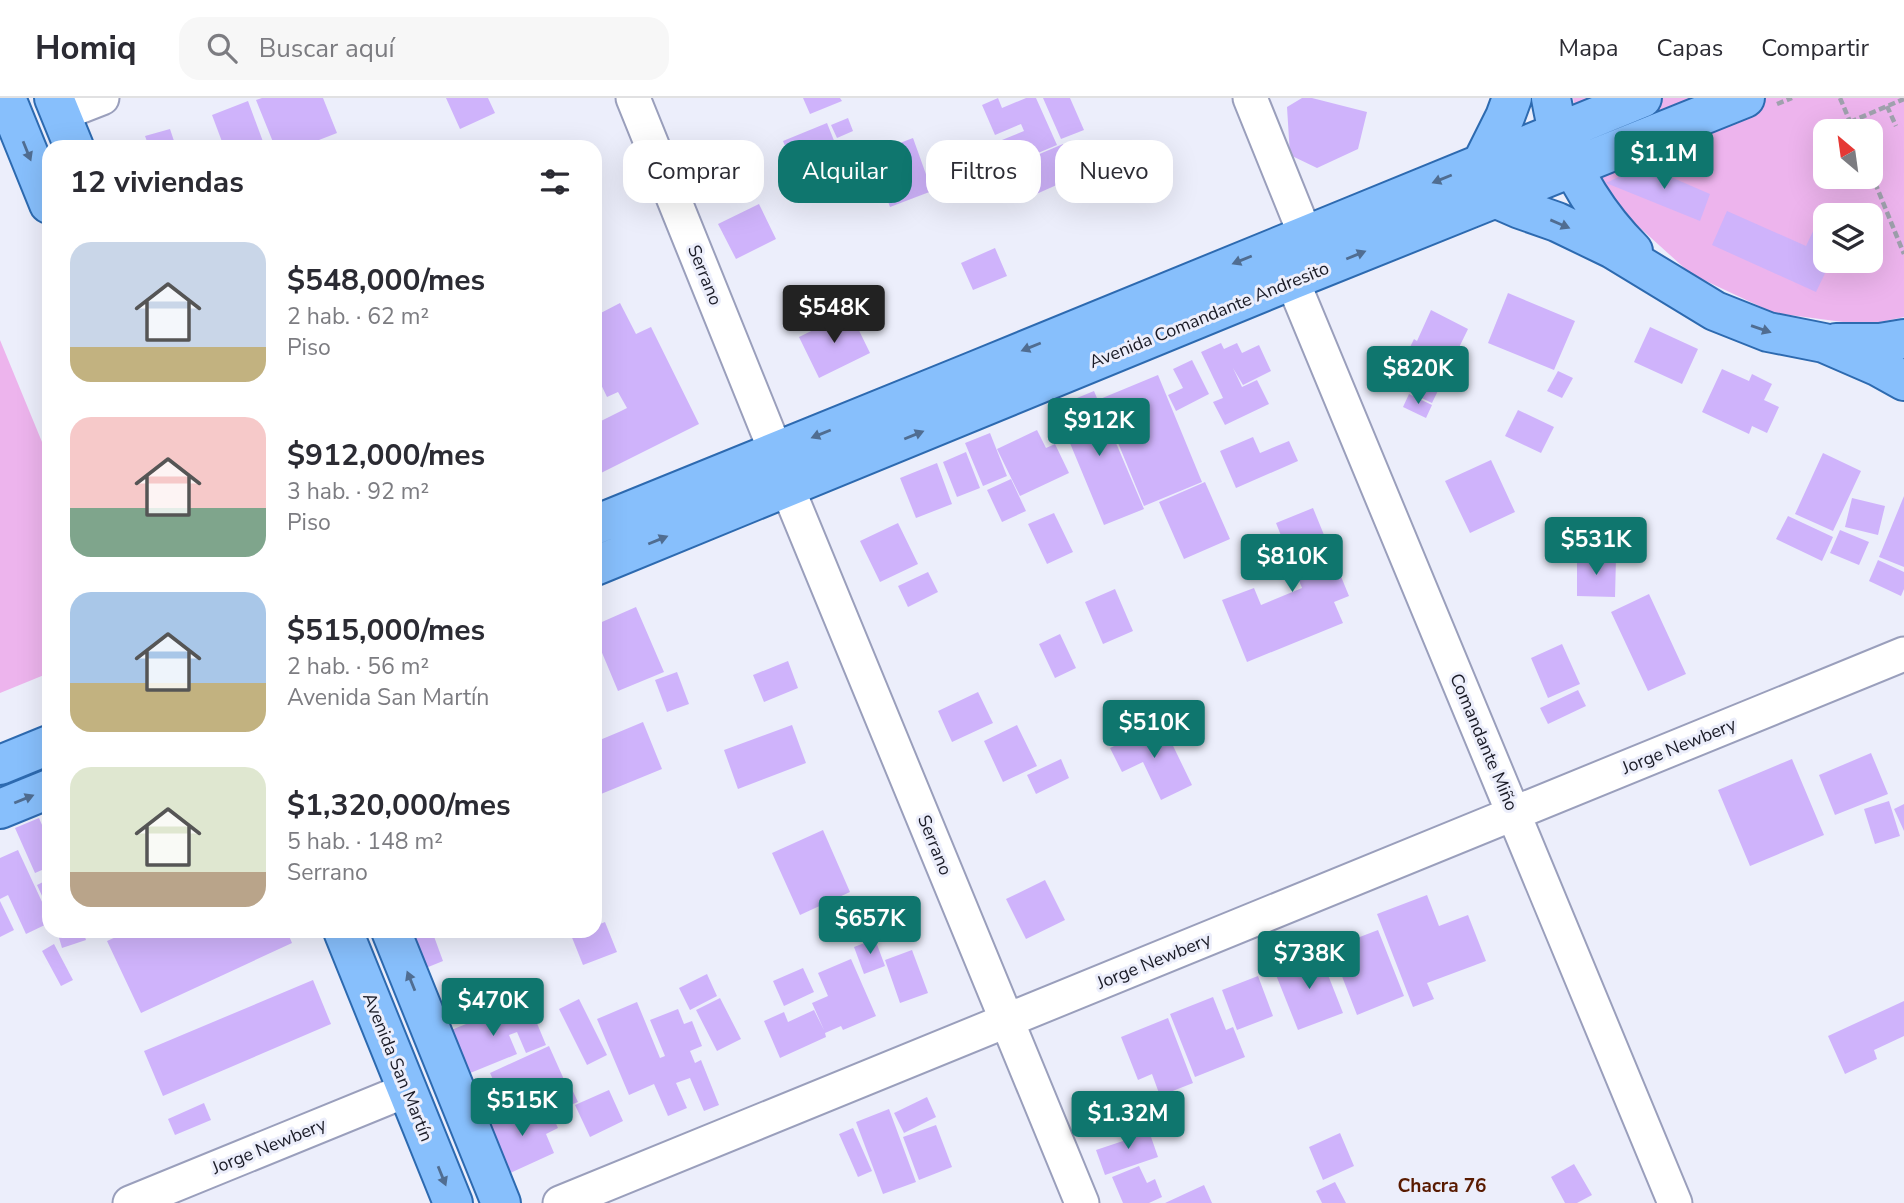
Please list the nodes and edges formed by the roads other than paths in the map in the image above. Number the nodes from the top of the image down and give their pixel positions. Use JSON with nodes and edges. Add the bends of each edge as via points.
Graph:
{"nodes":[{"id":1,"x":6,"y":98,"type":"edge"},
{"id":2,"x":102,"y":98,"type":"edge"},
{"id":3,"x":633,"y":98,"type":"edge"},
{"id":4,"x":1250,"y":98,"type":"edge"},
{"id":5,"x":1512,"y":98,"type":"edge"},
{"id":6,"x":1642,"y":98,"type":"edge"},
{"id":7,"x":1745,"y":98,"type":"edge"},
{"id":8,"x":1555,"y":115,"type":"edge"},
{"id":9,"x":63,"y":120,"type":"edge"},
{"id":10,"x":1482,"y":163,"type":"junction"},
{"id":11,"x":1573,"y":167,"type":"junction"},
{"id":12,"x":42,"y":187,"type":"edge"},
{"id":13,"x":1497,"y":198,"type":"junction"},
{"id":14,"x":1305,"y":234,"type":"junction"},
{"id":15,"x":1292,"y":280,"type":"junction"},
{"id":16,"x":1667,"y":282,"type":"junction"},
{"id":17,"x":1904,"y":339,"type":"edge"},
{"id":18,"x":1824,"y":343,"type":"junction"},
{"id":19,"x":1904,"y":381,"type":"edge"},
{"id":20,"x":782,"y":470,"type":"junction"},
{"id":21,"x":602,"y":523,"type":"edge"},
{"id":22,"x":602,"y":562,"type":"edge"},
{"id":23,"x":1904,"y":654,"type":"edge"},
{"id":24,"x":42,"y":748,"type":"edge"},
{"id":25,"x":0,"y":765,"type":"edge"},
{"id":26,"x":42,"y":792,"type":"edge"},
{"id":27,"x":0,"y":809,"type":"edge"},
{"id":28,"x":1514,"y":814,"type":"junction"},
{"id":29,"x":346,"y":938,"type":"edge"},
{"id":30,"x":394,"y":938,"type":"edge"},
{"id":31,"x":1007,"y":1021,"type":"junction"},
{"id":32,"x":407,"y":1090,"type":"junction"},
{"id":33,"x":130,"y":1203,"type":"edge"},
{"id":34,"x":453,"y":1203,"type":"edge"},
{"id":35,"x":501,"y":1203,"type":"edge"},
{"id":36,"x":560,"y":1203,"type":"edge"},
{"id":37,"x":1082,"y":1203,"type":"edge"},
{"id":38,"x":1675,"y":1203,"type":"edge"}],
"edges":[{"from":1,"to":12,"type":"main road","one_way":true},
{"from":2,"to":9,"type":"street"},
{"from":3,"to":20,"type":"street","name":"Serrano"},
{"from":4,"to":14,"type":"street"},
{"from":5,"to":10,"type":"main road"},
{"from":6,"to":8,"type":"main road","name":"Avenida Comandante Andresito"},
{"from":7,"to":11,"type":"main road","name":"Avenida Comandante Andresito"},
{"from":8,"to":10,"type":"main road","name":"Avenida Comandante Andresito"},
{"from":8,"to":11,"type":"main road"},
{"from":10,"to":14,"type":"main road","name":"Avenida Comandante Andresito","one_way":true},
{"from":11,"to":13,"type":"main road","name":"Avenida Comandante Andresito"},
{"from":11,"to":16,"type":"main road","via":[[1607,221]]},
{"from":15,"to":13,"type":"main road","name":"Avenida Comandante Andresito","one_way":true},
{"from":13,"to":16,"type":"main road","one_way":true,"via":[[1613,249]]},
{"from":14,"to":20,"type":"main road","name":"Avenida Comandante Andresito","one_way":true},
{"from":20,"to":15,"type":"main road","name":"Avenida Comandante Andresito","one_way":true},
{"from":15,"to":28,"type":"street","name":"Comandante Miño"},
{"from":16,"to":18,"type":"main road","one_way":true,"via":[[1715,311],[1757,328]]},
{"from":17,"to":18,"type":"main road"},
{"from":18,"to":19,"type":"main road"},
{"from":20,"to":21,"type":"main road","name":"Avenida Comandante Andresito"},
{"from":22,"to":20,"type":"main road","name":"Avenida Comandante Andresito","one_way":true},
{"from":20,"to":31,"type":"street","name":"Serrano"},
{"from":23,"to":28,"type":"street","name":"Jorge Newbery"},
{"from":24,"to":25,"type":"main road"},
{"from":27,"to":26,"type":"main road","one_way":true},
{"from":28,"to":31,"type":"street","name":"Jorge Newbery"},
{"from":28,"to":38,"type":"street","name":"Comandante Miño"},
{"from":29,"to":32,"type":"main road","name":"Avenida San Martín"},
{"from":35,"to":30,"type":"main road","one_way":true},
{"from":31,"to":36,"type":"street","name":"Jorge Newbery"},
{"from":31,"to":37,"type":"street","name":"Serrano"},
{"from":32,"to":33,"type":"street","name":"Jorge Newbery"},
{"from":32,"to":34,"type":"main road","name":"Avenida San Martín","one_way":true}]}
